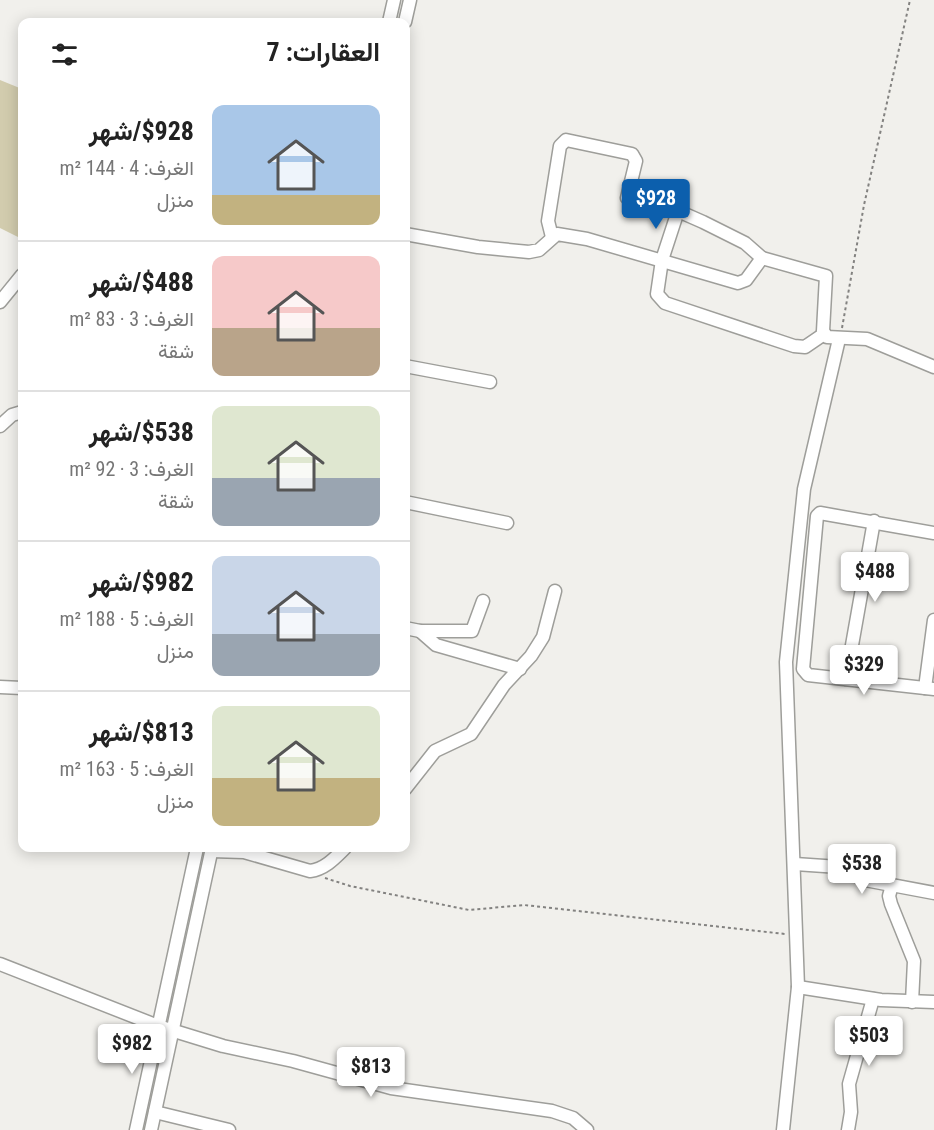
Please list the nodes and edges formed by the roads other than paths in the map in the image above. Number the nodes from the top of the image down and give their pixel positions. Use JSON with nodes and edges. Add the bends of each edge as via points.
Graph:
{"nodes":[{"id":1,"x":394,"y":0,"type":"edge"},
{"id":2,"x":410,"y":0,"type":"edge"},
{"id":3,"x":390,"y":18,"type":"edge"},
{"id":4,"x":406,"y":18,"type":"edge"},
{"id":5,"x":678,"y":211,"type":"junction"},
{"id":6,"x":410,"y":235,"type":"edge"},
{"id":7,"x":552,"y":237,"type":"junction"},
{"id":8,"x":762,"y":258,"type":"junction"},
{"id":9,"x":662,"y":260,"type":"junction"},
{"id":10,"x":18,"y":280,"type":"edge"},
{"id":11,"x":0,"y":302,"type":"edge"},
{"id":12,"x":824,"y":334,"type":"junction"},
{"id":13,"x":839,"y":339,"type":"junction"},
{"id":14,"x":410,"y":367,"type":"edge"},
{"id":15,"x":934,"y":367,"type":"edge"},
{"id":16,"x":490,"y":382,"type":"dead end"},
{"id":17,"x":18,"y":413,"type":"edge"},
{"id":18,"x":0,"y":426,"type":"edge"},
{"id":19,"x":410,"y":503,"type":"edge"},
{"id":20,"x":873,"y":521,"type":"junction"},
{"id":21,"x":507,"y":523,"type":"dead end"},
{"id":22,"x":934,"y":533,"type":"edge"},
{"id":23,"x":555,"y":591,"type":"dead end"},
{"id":24,"x":483,"y":601,"type":"dead end"},
{"id":25,"x":934,"y":620,"type":"edge"},
{"id":26,"x":410,"y":629,"type":"edge"},
{"id":27,"x":420,"y":631,"type":"junction"},
{"id":28,"x":520,"y":669,"type":"junction"},
{"id":29,"x":846,"y":679,"type":"junction"},
{"id":30,"x":0,"y":687,"type":"edge"},
{"id":31,"x":18,"y":688,"type":"edge"},
{"id":32,"x":930,"y":688,"type":"edge"},
{"id":33,"x":410,"y":783,"type":"edge"},
{"id":34,"x":196,"y":852,"type":"edge"},
{"id":35,"x":211,"y":852,"type":"edge"},
{"id":36,"x":244,"y":852,"type":"edge"},
{"id":37,"x":340,"y":852,"type":"edge"},
{"id":38,"x":795,"y":864,"type":"junction"},
{"id":39,"x":892,"y":885,"type":"junction"},
{"id":40,"x":934,"y":893,"type":"edge"},
{"id":41,"x":0,"y":964,"type":"edge"},
{"id":42,"x":798,"y":987,"type":"junction"},
{"id":43,"x":873,"y":999,"type":"junction"},
{"id":44,"x":912,"y":1002,"type":"junction"},
{"id":45,"x":934,"y":1002,"type":"edge"},
{"id":46,"x":158,"y":1026,"type":"junction"},
{"id":47,"x":172,"y":1030,"type":"junction"},
{"id":48,"x":155,"y":1112,"type":"junction"},
{"id":49,"x":782,"y":1129,"type":"edge"},
{"id":50,"x":136,"y":1130,"type":"edge"},
{"id":51,"x":151,"y":1130,"type":"edge"},
{"id":52,"x":229,"y":1130,"type":"edge"},
{"id":53,"x":587,"y":1130,"type":"edge"},
{"id":54,"x":848,"y":1130,"type":"edge"}],
"edges":[{"from":1,"to":3,"type":"street"},
{"from":2,"to":4,"type":"street"},
{"from":5,"to":7,"type":"street","via":[[627,198],[636,161],[632,154],[566,140],[560,146],[548,220]]},
{"from":5,"to":8,"type":"street","via":[[734,237]]},
{"from":5,"to":9,"type":"street"},
{"from":6,"to":7,"type":"street","via":[[516,252],[539,250]]},
{"from":7,"to":9,"type":"street","via":[[557,234],[587,238]]},
{"from":8,"to":9,"type":"street","via":[[746,280],[738,282]]},
{"from":8,"to":12,"type":"street","via":[[825,276]]},
{"from":9,"to":12,"type":"street","via":[[657,294],[666,303],[794,346],[805,347]]},
{"from":10,"to":11,"type":"street"},
{"from":12,"to":13,"type":"street"},
{"from":13,"to":15,"type":"street","via":[[867,339]]},
{"from":13,"to":38,"type":"street","via":[[804,489],[786,662]]},
{"from":14,"to":16,"type":"street"},
{"from":17,"to":18,"type":"street"},
{"from":19,"to":21,"type":"street"},
{"from":20,"to":22,"type":"street"},
{"from":20,"to":29,"type":"street"},
{"from":20,"to":29,"type":"street","via":[[824,512],[818,516],[803,669],[808,675]]},
{"from":23,"to":28,"type":"street","via":[[543,637]]},
{"from":24,"to":27,"type":"street","via":[[472,631]]},
{"from":25,"to":32,"type":"street"},
{"from":26,"to":27,"type":"street"},
{"from":27,"to":28,"type":"street","via":[[436,645]]},
{"from":28,"to":33,"type":"street","via":[[504,685],[471,734],[435,751]]},
{"from":29,"to":32,"type":"street"},
{"from":30,"to":31,"type":"street"},
{"from":34,"to":46,"type":"street"},
{"from":35,"to":47,"type":"street"},
{"from":36,"to":37,"type":"street","via":[[310,872]]},
{"from":38,"to":39,"type":"street","via":[[839,867],[865,880]]},
{"from":38,"to":42,"type":"street"},
{"from":39,"to":40,"type":"street"},
{"from":39,"to":44,"type":"street","via":[[891,904],[914,961]]},
{"from":41,"to":46,"type":"street"},
{"from":42,"to":43,"type":"street"},
{"from":42,"to":49,"type":"street"},
{"from":43,"to":44,"type":"street"},
{"from":43,"to":54,"type":"street","via":[[849,1084]]},
{"from":44,"to":45,"type":"street"},
{"from":46,"to":47,"type":"street"},
{"from":46,"to":50,"type":"street"},
{"from":47,"to":48,"type":"street"},
{"from":47,"to":53,"type":"street","via":[[391,1088],[552,1111],[573,1118]]},
{"from":48,"to":51,"type":"street"},
{"from":48,"to":52,"type":"street"}]}
